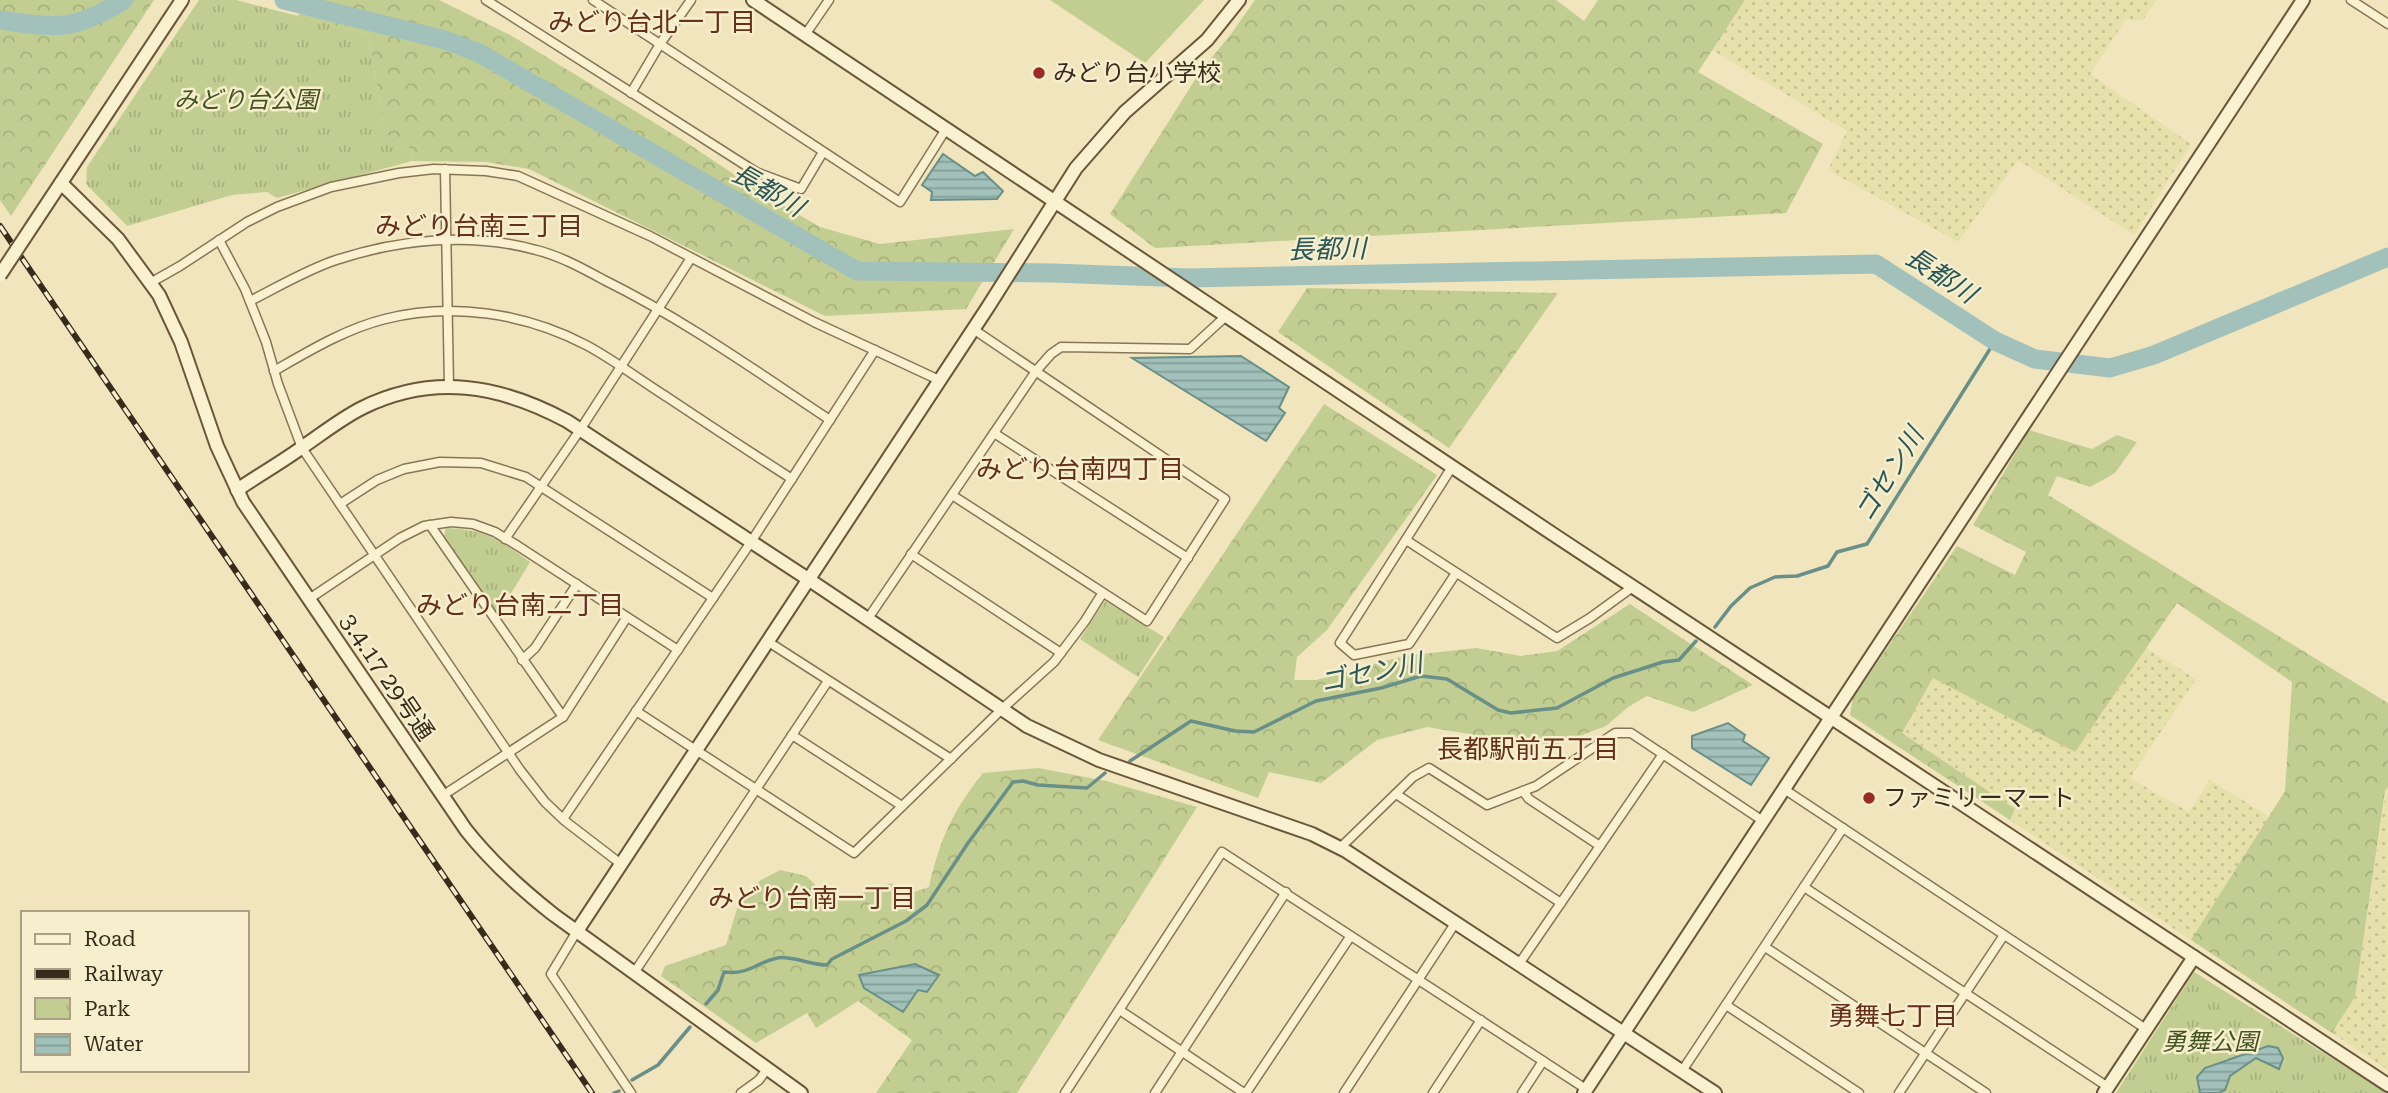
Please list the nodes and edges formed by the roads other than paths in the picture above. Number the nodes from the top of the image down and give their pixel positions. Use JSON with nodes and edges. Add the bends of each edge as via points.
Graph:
{"nodes":[{"id":1,"x":182,"y":0,"type":"edge"},
{"id":2,"x":486,"y":0,"type":"edge"},
{"id":3,"x":593,"y":0,"type":"edge"},
{"id":4,"x":691,"y":0,"type":"edge"},
{"id":5,"x":753,"y":0,"type":"edge"},
{"id":6,"x":829,"y":0,"type":"edge"},
{"id":7,"x":1239,"y":0,"type":"edge"},
{"id":8,"x":2303,"y":0,"type":"edge"},
{"id":9,"x":2351,"y":0,"type":"edge"},
{"id":10,"x":2388,"y":24,"type":"edge"},
{"id":11,"x":805,"y":35,"type":"junction"},
{"id":12,"x":660,"y":44,"type":"junction"},
{"id":13,"x":631,"y":93,"type":"junction"},
{"id":14,"x":946,"y":129,"type":"junction"},
{"id":15,"x":823,"y":152,"type":"junction"},
{"id":16,"x":445,"y":169,"type":"junction"},
{"id":17,"x":61,"y":183,"type":"junction"},
{"id":18,"x":1053,"y":202,"type":"junction"},
{"id":19,"x":219,"y":240,"type":"junction"},
{"id":20,"x":447,"y":240,"type":"junction"},
{"id":21,"x":691,"y":258,"type":"junction"},
{"id":22,"x":0,"y":275,"type":"edge"},
{"id":23,"x":150,"y":283,"type":"junction"},
{"id":24,"x":250,"y":301,"type":"junction"},
{"id":25,"x":659,"y":309,"type":"junction"},
{"id":26,"x":447,"y":310,"type":"junction"},
{"id":27,"x":1225,"y":317,"type":"junction"},
{"id":28,"x":973,"y":329,"type":"junction"},
{"id":29,"x":875,"y":351,"type":"junction"},
{"id":30,"x":621,"y":367,"type":"junction"},
{"id":31,"x":274,"y":371,"type":"junction"},
{"id":32,"x":1036,"y":371,"type":"junction"},
{"id":33,"x":939,"y":380,"type":"junction"},
{"id":34,"x":449,"y":387,"type":"junction"},
{"id":35,"x":830,"y":420,"type":"junction"},
{"id":36,"x":580,"y":430,"type":"junction"},
{"id":37,"x":994,"y":433,"type":"junction"},
{"id":38,"x":302,"y":448,"type":"junction"},
{"id":39,"x":1452,"y":467,"type":"junction"},
{"id":40,"x":792,"y":479,"type":"junction"},
{"id":41,"x":541,"y":487,"type":"junction"},
{"id":42,"x":237,"y":490,"type":"junction"},
{"id":43,"x":952,"y":495,"type":"junction"},
{"id":44,"x":340,"y":504,"type":"junction"},
{"id":45,"x":430,"y":525,"type":"junction"},
{"id":46,"x":505,"y":538,"type":"junction"},
{"id":47,"x":1406,"y":540,"type":"junction"},
{"id":48,"x":751,"y":542,"type":"junction"},
{"id":49,"x":911,"y":554,"type":"junction"},
{"id":50,"x":374,"y":555,"type":"junction"},
{"id":51,"x":1188,"y":558,"type":"junction"},
{"id":52,"x":1456,"y":573,"type":"junction"},
{"id":53,"x":808,"y":579,"type":"junction"},
{"id":54,"x":577,"y":584,"type":"junction"},
{"id":55,"x":1634,"y":586,"type":"junction"},
{"id":56,"x":1102,"y":594,"type":"junction"},
{"id":57,"x":713,"y":598,"type":"junction"},
{"id":58,"x":309,"y":599,"type":"junction"},
{"id":59,"x":627,"y":617,"type":"junction"},
{"id":60,"x":867,"y":620,"type":"junction"},
{"id":61,"x":767,"y":641,"type":"junction"},
{"id":62,"x":678,"y":650,"type":"junction"},
{"id":63,"x":1061,"y":653,"type":"junction"},
{"id":64,"x":522,"y":660,"type":"junction"},
{"id":65,"x":828,"y":681,"type":"junction"},
{"id":66,"x":1002,"y":709,"type":"junction"},
{"id":67,"x":636,"y":711,"type":"junction"},
{"id":68,"x":563,"y":717,"type":"junction"},
{"id":69,"x":1830,"y":719,"type":"junction"},
{"id":70,"x":792,"y":735,"type":"junction"},
{"id":71,"x":696,"y":750,"type":"junction"},
{"id":72,"x":509,"y":753,"type":"junction"},
{"id":73,"x":1662,"y":754,"type":"junction"},
{"id":74,"x":951,"y":759,"type":"junction"},
{"id":75,"x":756,"y":789,"type":"junction"},
{"id":76,"x":1784,"y":789,"type":"junction"},
{"id":77,"x":1523,"y":791,"type":"junction"},
{"id":78,"x":1396,"y":794,"type":"junction"},
{"id":79,"x":442,"y":796,"type":"junction"},
{"id":80,"x":902,"y":806,"type":"junction"},
{"id":81,"x":563,"y":819,"type":"junction"},
{"id":82,"x":1763,"y":821,"type":"junction"},
{"id":83,"x":1843,"y":828,"type":"junction"},
{"id":84,"x":1600,"y":846,"type":"junction"},
{"id":85,"x":1340,"y":848,"type":"junction"},
{"id":86,"x":621,"y":864,"type":"junction"},
{"id":87,"x":1804,"y":887,"type":"junction"},
{"id":88,"x":1286,"y":892,"type":"junction"},
{"id":89,"x":1561,"y":903,"type":"junction"},
{"id":90,"x":1456,"y":922,"type":"junction"},
{"id":91,"x":577,"y":931,"type":"junction"},
{"id":92,"x":2004,"y":935,"type":"junction"},
{"id":93,"x":1350,"y":937,"type":"junction"},
{"id":94,"x":1765,"y":947,"type":"junction"},
{"id":95,"x":2194,"y":957,"type":"junction"},
{"id":96,"x":1519,"y":964,"type":"junction"},
{"id":97,"x":634,"y":973,"type":"junction"},
{"id":98,"x":1419,"y":979,"type":"junction"},
{"id":99,"x":1965,"y":994,"type":"junction"},
{"id":100,"x":1726,"y":1005,"type":"junction"},
{"id":101,"x":1121,"y":1011,"type":"junction"},
{"id":102,"x":1481,"y":1020,"type":"junction"},
{"id":103,"x":2146,"y":1029,"type":"junction"},
{"id":104,"x":1623,"y":1033,"type":"junction"},
{"id":105,"x":1183,"y":1052,"type":"junction"},
{"id":106,"x":1926,"y":1053,"type":"junction"},
{"id":107,"x":1543,"y":1061,"type":"junction"},
{"id":108,"x":767,"y":1069,"type":"junction"},
{"id":109,"x":1682,"y":1071,"type":"junction"},
{"id":110,"x":2388,"y":1085,"type":"edge"},
{"id":111,"x":2106,"y":1090,"type":"edge"},
{"id":112,"x":1585,"y":1091,"type":"edge"},
{"id":113,"x":631,"y":1093,"type":"edge"},
{"id":114,"x":741,"y":1093,"type":"edge"},
{"id":115,"x":802,"y":1093,"type":"edge"},
{"id":116,"x":1065,"y":1093,"type":"edge"},
{"id":117,"x":1155,"y":1093,"type":"edge"},
{"id":118,"x":1245,"y":1093,"type":"edge"},
{"id":119,"x":1344,"y":1093,"type":"edge"},
{"id":120,"x":1433,"y":1093,"type":"edge"},
{"id":121,"x":1522,"y":1093,"type":"edge"},
{"id":122,"x":1715,"y":1093,"type":"edge"},
{"id":123,"x":1858,"y":1093,"type":"edge"},
{"id":124,"x":1899,"y":1093,"type":"edge"},
{"id":125,"x":1986,"y":1093,"type":"edge"}],
"edges":[{"from":1,"to":17,"type":"street"},
{"from":2,"to":13,"type":"street"},
{"from":3,"to":12,"type":"street"},
{"from":4,"to":12,"type":"street"},
{"from":5,"to":11,"type":"street"},
{"from":6,"to":11,"type":"street"},
{"from":7,"to":18,"type":"street","via":[[1207,40],[1125,112]]},
{"from":8,"to":69,"type":"street"},
{"from":9,"to":10,"type":"street"},
{"from":11,"to":14,"type":"street"},
{"from":12,"to":13,"type":"street"},
{"from":12,"to":15,"type":"street"},
{"from":13,"to":15,"type":"street","via":[[756,172],[801,189]]},
{"from":14,"to":15,"type":"street","via":[[900,202]]},
{"from":14,"to":18,"type":"street"},
{"from":16,"to":19,"type":"street","via":[[331,187],[276,207]]},
{"from":16,"to":20,"type":"street"},
{"from":16,"to":21,"type":"street","via":[[518,176]]},
{"from":17,"to":22,"type":"street","bridge":true},
{"from":17,"to":23,"type":"street","name":"3.4.17 29号通","via":[[118,239]]},
{"from":18,"to":27,"type":"street"},
{"from":18,"to":28,"type":"street"},
{"from":19,"to":23,"type":"street"},
{"from":19,"to":24,"type":"street"},
{"from":20,"to":24,"type":"street","via":[[390,246],[344,258]]},
{"from":20,"to":25,"type":"street","via":[[500,243],[546,253]]},
{"from":20,"to":26,"type":"street"},
{"from":21,"to":25,"type":"street"},
{"from":21,"to":29,"type":"street"},
{"from":23,"to":42,"type":"street","name":"3.4.17 29号通","via":[[181,342]]},
{"from":24,"to":31,"type":"street"},
{"from":25,"to":30,"type":"street"},
{"from":25,"to":35,"type":"street"},
{"from":26,"to":30,"type":"street","via":[[533,323],[585,345]]},
{"from":26,"to":31,"type":"street","via":[[371,323]]},
{"from":26,"to":34,"type":"street"},
{"from":27,"to":32,"type":"street","via":[[1190,349],[1061,347]]},
{"from":27,"to":39,"type":"street"},
{"from":28,"to":32,"type":"street"},
{"from":28,"to":33,"type":"street"},
{"from":29,"to":33,"type":"street"},
{"from":29,"to":35,"type":"street"},
{"from":30,"to":36,"type":"street"},
{"from":30,"to":40,"type":"street"},
{"from":31,"to":38,"type":"street"},
{"from":32,"to":37,"type":"street"},
{"from":32,"to":51,"type":"street","via":[[1225,499]]},
{"from":33,"to":53,"type":"street"},
{"from":34,"to":36,"type":"street","via":[[511,396]]},
{"from":34,"to":38,"type":"street","via":[[375,402]]},
{"from":35,"to":40,"type":"street"},
{"from":36,"to":41,"type":"street"},
{"from":36,"to":48,"type":"street"},
{"from":37,"to":43,"type":"street"},
{"from":37,"to":51,"type":"street"},
{"from":38,"to":42,"type":"street"},
{"from":38,"to":44,"type":"street"},
{"from":39,"to":47,"type":"street"},
{"from":39,"to":55,"type":"street"},
{"from":40,"to":48,"type":"street"},
{"from":41,"to":44,"type":"street","via":[[507,469],[440,462],[390,474]]},
{"from":41,"to":46,"type":"street"},
{"from":41,"to":57,"type":"street"},
{"from":42,"to":58,"type":"street","name":"3.4.17 29号通"},
{"from":43,"to":49,"type":"street"},
{"from":43,"to":56,"type":"street"},
{"from":44,"to":50,"type":"street"},
{"from":45,"to":46,"type":"street","via":[[473,524]]},
{"from":45,"to":50,"type":"street"},
{"from":45,"to":64,"type":"street"},
{"from":46,"to":54,"type":"street"},
{"from":47,"to":52,"type":"street"},
{"from":47,"to":52,"type":"street","via":[[1340,643],[1354,655],[1409,644]]},
{"from":48,"to":53,"type":"street"},
{"from":48,"to":57,"type":"street"},
{"from":49,"to":60,"type":"street"},
{"from":49,"to":63,"type":"street"},
{"from":50,"to":58,"type":"street"},
{"from":50,"to":72,"type":"street"},
{"from":51,"to":56,"type":"street","via":[[1147,621]]},
{"from":52,"to":55,"type":"street","via":[[1557,638]]},
{"from":53,"to":60,"type":"street"},
{"from":53,"to":61,"type":"street"},
{"from":54,"to":59,"type":"street"},
{"from":54,"to":64,"type":"street"},
{"from":55,"to":69,"type":"street"},
{"from":56,"to":63,"type":"street"},
{"from":57,"to":62,"type":"street"},
{"from":58,"to":79,"type":"street","name":"3.4.17 29号通"},
{"from":59,"to":62,"type":"street"},
{"from":59,"to":68,"type":"street"},
{"from":60,"to":66,"type":"street"},
{"from":61,"to":65,"type":"street"},
{"from":61,"to":71,"type":"street"},
{"from":62,"to":67,"type":"street"},
{"from":63,"to":66,"type":"street"},
{"from":64,"to":68,"type":"street"},
{"from":65,"to":70,"type":"street"},
{"from":65,"to":74,"type":"street"},
{"from":66,"to":74,"type":"street"},
{"from":66,"to":85,"type":"street","via":[[1099,760],[1312,834]]},
{"from":67,"to":71,"type":"street"},
{"from":67,"to":81,"type":"street"},
{"from":68,"to":72,"type":"street"},
{"from":69,"to":76,"type":"street"},
{"from":69,"to":95,"type":"street"},
{"from":70,"to":75,"type":"street"},
{"from":70,"to":80,"type":"street"},
{"from":71,"to":75,"type":"street"},
{"from":71,"to":86,"type":"street"},
{"from":72,"to":79,"type":"street"},
{"from":72,"to":81,"type":"street"},
{"from":73,"to":77,"type":"street","via":[[1631,733],[1615,733]]},
{"from":73,"to":82,"type":"street"},
{"from":73,"to":84,"type":"street"},
{"from":74,"to":80,"type":"street"},
{"from":75,"to":80,"type":"street","via":[[854,853]]},
{"from":75,"to":97,"type":"street"},
{"from":76,"to":82,"type":"street"},
{"from":76,"to":83,"type":"street"},
{"from":77,"to":78,"type":"street","via":[[1487,805],[1429,768]]},
{"from":77,"to":84,"type":"street"},
{"from":78,"to":85,"type":"street"},
{"from":78,"to":89,"type":"street"},
{"from":79,"to":91,"type":"street","name":"3.4.17 29号通","via":[[500,870]]},
{"from":81,"to":86,"type":"street"},
{"from":82,"to":104,"type":"street"},
{"from":83,"to":87,"type":"street"},
{"from":83,"to":92,"type":"street"},
{"from":84,"to":89,"type":"street"},
{"from":85,"to":90,"type":"street"},
{"from":86,"to":91,"type":"street"},
{"from":87,"to":94,"type":"street"},
{"from":87,"to":99,"type":"street"},
{"from":88,"to":93,"type":"street"},
{"from":88,"to":101,"type":"street","via":[[1222,852]]},
{"from":88,"to":105,"type":"street"},
{"from":89,"to":96,"type":"street"},
{"from":90,"to":96,"type":"street"},
{"from":90,"to":98,"type":"street"},
{"from":91,"to":97,"type":"street","name":"3.4.17 29号通"},
{"from":91,"to":113,"type":"street","via":[[551,974]]},
{"from":92,"to":99,"type":"street"},
{"from":92,"to":103,"type":"street"},
{"from":93,"to":98,"type":"street"},
{"from":93,"to":118,"type":"street"},
{"from":94,"to":100,"type":"street"},
{"from":94,"to":106,"type":"street"},
{"from":95,"to":103,"type":"street"},
{"from":95,"to":110,"type":"street"},
{"from":96,"to":104,"type":"street"},
{"from":97,"to":108,"type":"street","name":"3.4.17 29号通"},
{"from":98,"to":102,"type":"street"},
{"from":98,"to":119,"type":"street"},
{"from":99,"to":106,"type":"street"},
{"from":99,"to":111,"type":"street"},
{"from":100,"to":109,"type":"street"},
{"from":100,"to":123,"type":"street"},
{"from":101,"to":105,"type":"street"},
{"from":101,"to":116,"type":"street"},
{"from":102,"to":107,"type":"street"},
{"from":102,"to":120,"type":"street"},
{"from":103,"to":111,"type":"street"},
{"from":104,"to":109,"type":"street"},
{"from":104,"to":112,"type":"street"},
{"from":105,"to":117,"type":"street"},
{"from":105,"to":118,"type":"street"},
{"from":106,"to":124,"type":"street"},
{"from":106,"to":125,"type":"street"},
{"from":107,"to":112,"type":"street"},
{"from":107,"to":121,"type":"street"},
{"from":108,"to":114,"type":"street"},
{"from":108,"to":115,"type":"street","name":"3.4.17 29号通"},
{"from":109,"to":122,"type":"street"}]}
